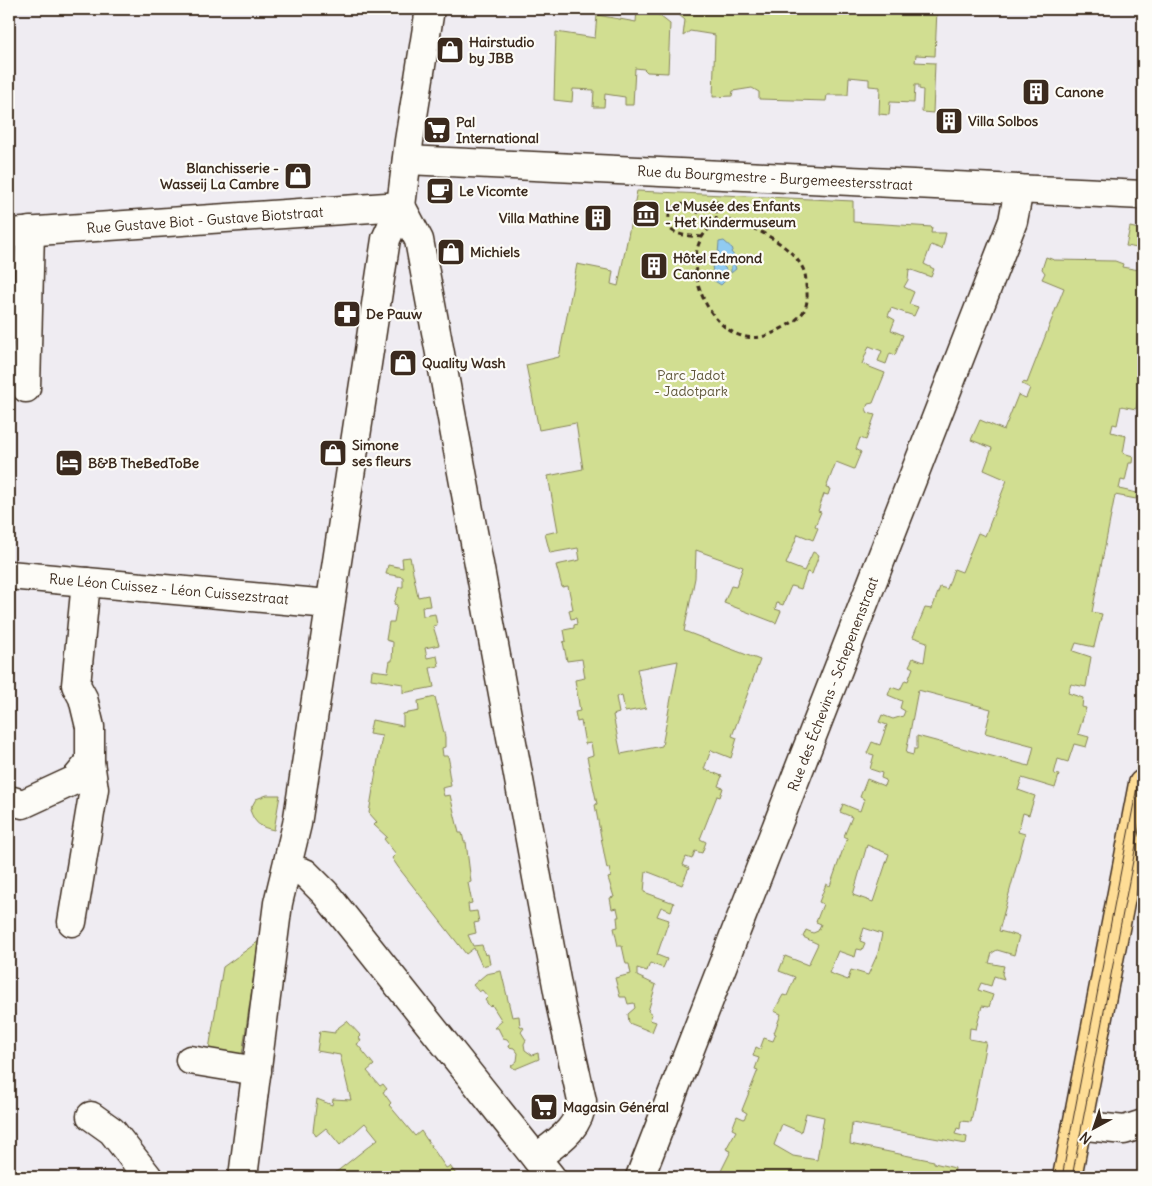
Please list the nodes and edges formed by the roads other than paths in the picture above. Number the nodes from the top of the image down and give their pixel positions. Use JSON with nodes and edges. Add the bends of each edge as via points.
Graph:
{"nodes":[{"id":1,"x":430,"y":9,"type":"edge"},
{"id":2,"x":407,"y":160,"type":"junction"},
{"id":3,"x":1019,"y":189,"type":"junction"},
{"id":4,"x":1143,"y":195,"type":"edge"},
{"id":5,"x":402,"y":206,"type":"junction"},
{"id":6,"x":20,"y":232,"type":"edge"},
{"id":7,"x":26,"y":388,"type":"dead end"},
{"id":8,"x":9,"y":575,"type":"edge"},
{"id":9,"x":86,"y":582,"type":"junction"},
{"id":10,"x":329,"y":604,"type":"junction"},
{"id":11,"x":90,"y":762,"type":"junction"},
{"id":12,"x":1143,"y":784,"type":"edge"},
{"id":13,"x":9,"y":800,"type":"edge"},
{"id":14,"x":287,"y":868,"type":"junction"},
{"id":15,"x":72,"y":922,"type":"dead end"},
{"id":16,"x":190,"y":1060,"type":"dead end"},
{"id":17,"x":257,"y":1071,"type":"junction"},
{"id":18,"x":91,"y":1116,"type":"dead end"},
{"id":19,"x":1143,"y":1124,"type":"edge"},
{"id":20,"x":1077,"y":1125,"type":"junction"},
{"id":21,"x":543,"y":1168,"type":"edge"},
{"id":22,"x":148,"y":1177,"type":"edge"},
{"id":23,"x":243,"y":1177,"type":"edge"},
{"id":24,"x":640,"y":1177,"type":"edge"},
{"id":25,"x":1067,"y":1177,"type":"edge"}],
"edges":[{"from":1,"to":2,"type":"street"},
{"from":2,"to":3,"type":"street","name":"Rue du Bourgmestre - Burgemeestersstraat"},
{"from":2,"to":5,"type":"street"},
{"from":3,"to":4,"type":"street","name":"Rue du Bourgmestre - Burgemeestersstraat"},
{"from":3,"to":24,"type":"street","name":"Rue des Échevins - Schepenenstraat","via":[[1013,221]]},
{"from":5,"to":6,"type":"street","name":"Rue Gustave Biot - Gustave Biotstraat"},
{"from":5,"to":10,"type":"street","via":[[386,239]]},
{"from":5,"to":21,"type":"street","via":[[419,240],[561,1007],[582,1101],[577,1124]]},
{"from":6,"to":7,"type":"street"},
{"from":8,"to":9,"type":"street","name":"Rue Léon Cuissez - Léon Cuissezstraat"},
{"from":9,"to":10,"type":"street","name":"Rue Léon Cuissez - Léon Cuissezstraat"},
{"from":9,"to":11,"type":"street","via":[[76,685],[83,698],[90,727]]},
{"from":10,"to":14,"type":"street","via":[[297,824]]},
{"from":11,"to":13,"type":"street","via":[[75,780],[23,804]]},
{"from":11,"to":15,"type":"street","via":[[94,789]]},
{"from":12,"to":20,"type":"main road"},
{"from":14,"to":17,"type":"street","via":[[278,903]]},
{"from":14,"to":21,"type":"street","via":[[305,873],[325,893]]},
{"from":16,"to":17,"type":"street"},
{"from":17,"to":23,"type":"street"},
{"from":18,"to":22,"type":"street","via":[[112,1131]]},
{"from":19,"to":20,"type":"street","via":[[1124,1130]]},
{"from":20,"to":25,"type":"main road"}]}
